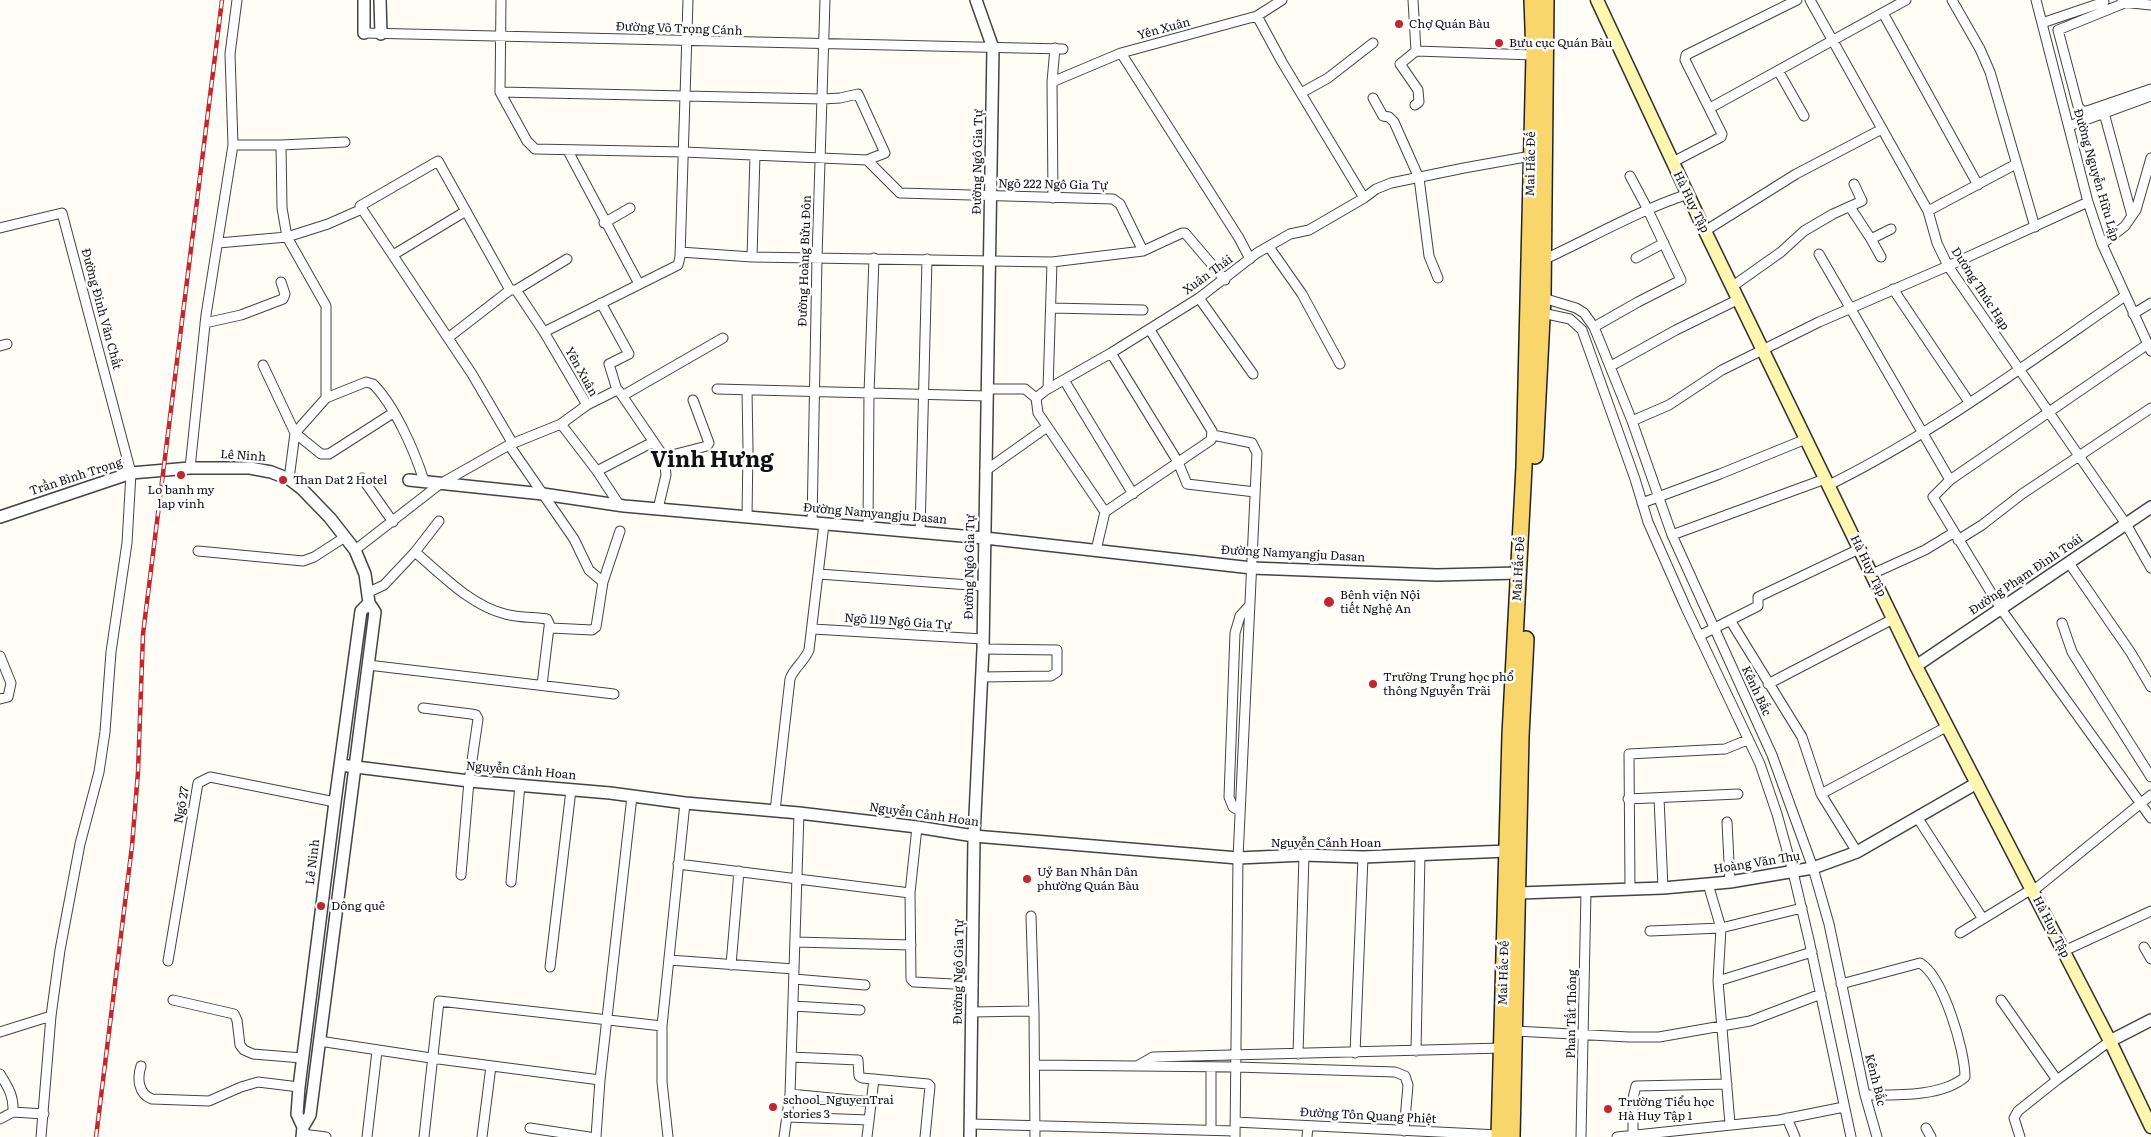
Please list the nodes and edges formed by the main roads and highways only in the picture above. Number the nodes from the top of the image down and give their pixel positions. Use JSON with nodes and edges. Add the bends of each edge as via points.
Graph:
{"nodes":[{"id":1,"x":1532,"y":0,"type":"edge"},
{"id":2,"x":1546,"y":0,"type":"edge"},
{"id":3,"x":1597,"y":0,"type":"edge"},
{"id":4,"x":1529,"y":480,"type":"junction"},
{"id":5,"x":1516,"y":736,"type":"junction"},
{"id":6,"x":1510,"y":981,"type":"junction"},
{"id":7,"x":2151,"y":1127,"type":"edge"},
{"id":8,"x":1504,"y":1136,"type":"edge"}],
"edges":[{"from":1,"to":4,"type":"main road","name":"Mai Hắc Đế"},
{"from":2,"to":4,"type":"main road","name":"Mai Hắc Đế","via":[[1542,306]]},
{"from":3,"to":7,"type":"main road","name":"Hà Huy Tập","via":[[1916,666],[1978,782]]},
{"from":4,"to":5,"type":"main road","name":"Mai Hắc Đế"},
{"from":4,"to":5,"type":"main road","name":"Mai Hắc Đế","via":[[1519,573]]},
{"from":5,"to":6,"type":"main road","name":"Mai Hắc Đế","via":[[1518,893]]},
{"from":5,"to":6,"type":"main road","name":"Mai Hắc Đế","via":[[1507,851]]},
{"from":6,"to":8,"type":"main road","name":"Mai Hắc Đế","via":[[1502,1048]]},
{"from":6,"to":8,"type":"main road","name":"Mai Hắc Đế","via":[[1515,1031]]}]}
